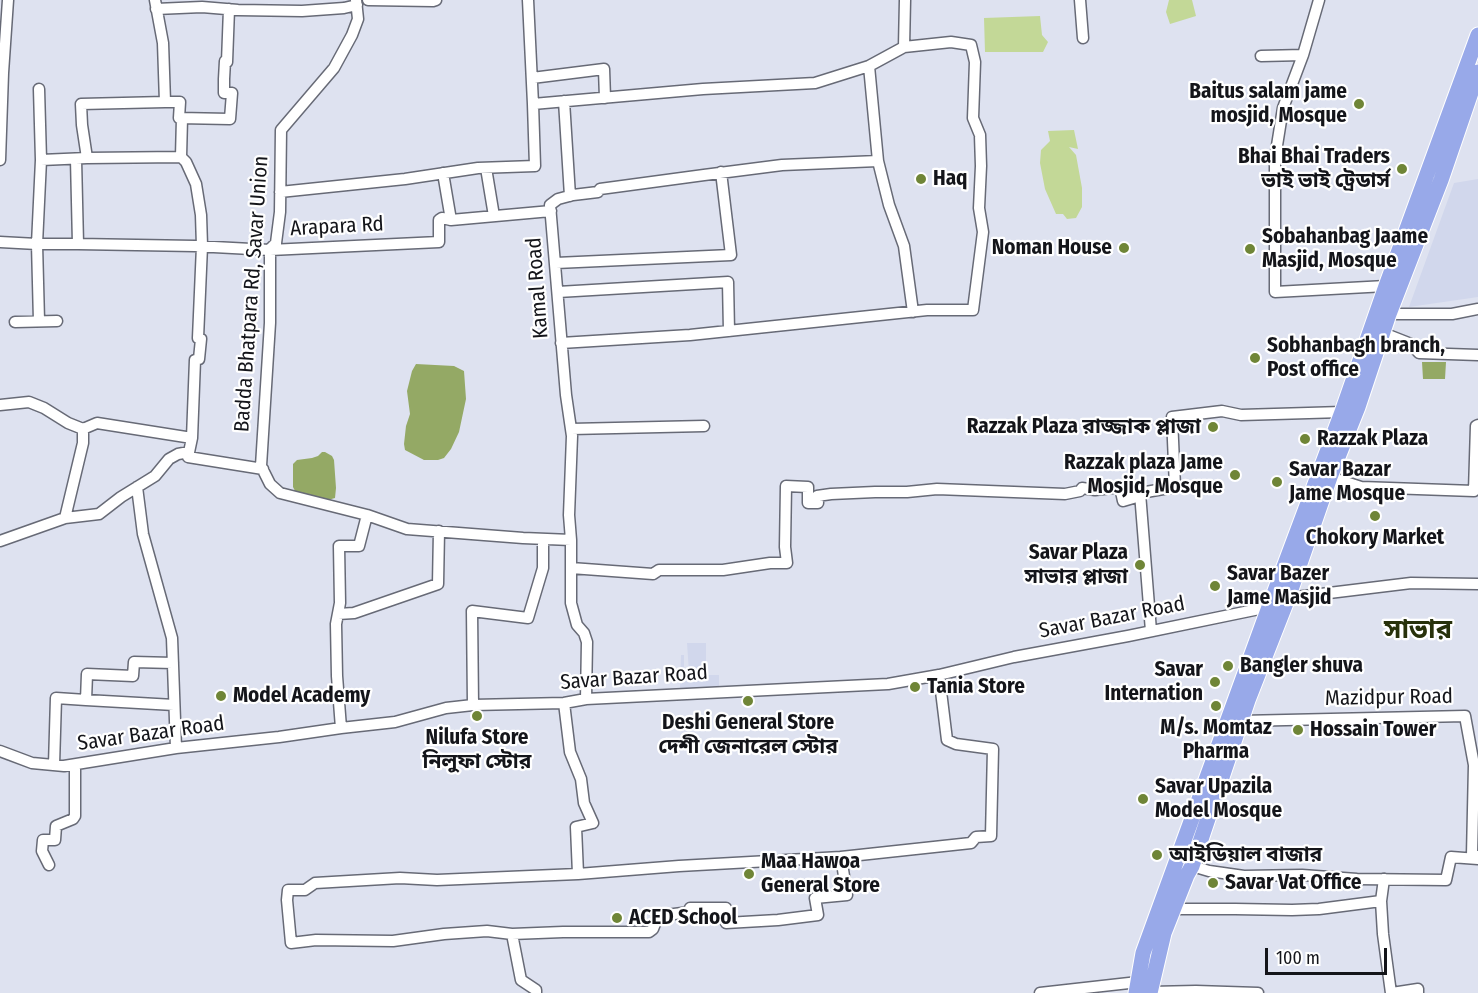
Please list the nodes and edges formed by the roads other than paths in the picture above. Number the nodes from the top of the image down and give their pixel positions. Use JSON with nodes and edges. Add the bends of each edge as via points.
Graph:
{"nodes":[{"id":1,"x":8,"y":0,"type":"edge"},
{"id":2,"x":368,"y":0,"type":"edge"},
{"id":3,"x":436,"y":0,"type":"edge"},
{"id":4,"x":528,"y":0,"type":"edge"},
{"id":5,"x":905,"y":0,"type":"edge"},
{"id":6,"x":1080,"y":0,"type":"edge"},
{"id":7,"x":1319,"y":0,"type":"edge"},
{"id":8,"x":357,"y":2,"type":"edge"},
{"id":9,"x":155,"y":5,"type":"edge"},
{"id":10,"x":229,"y":9,"type":"junction"},
{"id":11,"x":1478,"y":35,"type":"edge"},
{"id":12,"x":1083,"y":38,"type":"dead end"},
{"id":13,"x":904,"y":47,"type":"junction"},
{"id":14,"x":2,"y":55,"type":"edge"},
{"id":15,"x":1303,"y":55,"type":"junction"},
{"id":16,"x":1261,"y":56,"type":"dead end"},
{"id":17,"x":869,"y":66,"type":"junction"},
{"id":18,"x":1478,"y":72,"type":"edge"},
{"id":19,"x":532,"y":78,"type":"junction"},
{"id":20,"x":39,"y":89,"type":"dead end"},
{"id":21,"x":605,"y":98,"type":"junction"},
{"id":22,"x":1473,"y":100,"type":"edge"},
{"id":23,"x":564,"y":101,"type":"junction"},
{"id":24,"x":165,"y":102,"type":"junction"},
{"id":25,"x":533,"y":104,"type":"junction"},
{"id":26,"x":182,"y":118,"type":"junction"},
{"id":27,"x":181,"y":157,"type":"junction"},
{"id":28,"x":81,"y":159,"type":"junction"},
{"id":29,"x":0,"y":160,"type":"edge"},
{"id":30,"x":41,"y":160,"type":"junction"},
{"id":31,"x":878,"y":161,"type":"junction"},
{"id":32,"x":486,"y":168,"type":"junction"},
{"id":33,"x":721,"y":172,"type":"junction"},
{"id":34,"x":443,"y":173,"type":"junction"},
{"id":35,"x":280,"y":192,"type":"junction"},
{"id":36,"x":570,"y":196,"type":"junction"},
{"id":37,"x":551,"y":211,"type":"junction"},
{"id":38,"x":494,"y":216,"type":"junction"},
{"id":39,"x":451,"y":220,"type":"junction"},
{"id":40,"x":0,"y":242,"type":"edge"},
{"id":41,"x":37,"y":244,"type":"junction"},
{"id":42,"x":78,"y":244,"type":"junction"},
{"id":43,"x":202,"y":246,"type":"junction"},
{"id":44,"x":270,"y":250,"type":"junction"},
{"id":45,"x":556,"y":263,"type":"junction"},
{"id":46,"x":1386,"y":286,"type":"junction"},
{"id":47,"x":558,"y":292,"type":"junction"},
{"id":48,"x":1478,"y":309,"type":"edge"},
{"id":49,"x":913,"y":312,"type":"junction"},
{"id":50,"x":1389,"y":314,"type":"junction"},
{"id":51,"x":39,"y":321,"type":"junction"},
{"id":52,"x":57,"y":321,"type":"dead end"},
{"id":53,"x":15,"y":322,"type":"dead end"},
{"id":54,"x":729,"y":331,"type":"junction"},
{"id":55,"x":1383,"y":333,"type":"junction"},
{"id":56,"x":561,"y":343,"type":"junction"},
{"id":57,"x":1478,"y":355,"type":"edge"},
{"id":58,"x":0,"y":405,"type":"edge"},
{"id":59,"x":1342,"y":412,"type":"junction"},
{"id":60,"x":704,"y":426,"type":"dead end"},
{"id":61,"x":1478,"y":426,"type":"edge"},
{"id":62,"x":83,"y":429,"type":"junction"},
{"id":63,"x":571,"y":429,"type":"junction"},
{"id":64,"x":192,"y":438,"type":"junction"},
{"id":65,"x":189,"y":452,"type":"junction"},
{"id":66,"x":263,"y":469,"type":"junction"},
{"id":67,"x":1330,"y":477,"type":"junction"},
{"id":68,"x":137,"y":487,"type":"junction"},
{"id":69,"x":1140,"y":496,"type":"junction"},
{"id":70,"x":367,"y":515,"type":"junction"},
{"id":71,"x":65,"y":518,"type":"junction"},
{"id":72,"x":439,"y":531,"type":"junction"},
{"id":73,"x":543,"y":539,"type":"junction"},
{"id":74,"x":571,"y":540,"type":"junction"},
{"id":75,"x":0,"y":541,"type":"edge"},
{"id":76,"x":571,"y":568,"type":"junction"},
{"id":77,"x":1478,"y":584,"type":"edge"},
{"id":78,"x":1288,"y":598,"type":"junction"},
{"id":79,"x":1269,"y":607,"type":"junction"},
{"id":80,"x":338,"y":614,"type":"junction"},
{"id":81,"x":1151,"y":631,"type":"junction"},
{"id":82,"x":173,"y":663,"type":"junction"},
{"id":83,"x":939,"y":675,"type":"junction"},
{"id":84,"x":586,"y":699,"type":"junction"},
{"id":85,"x":87,"y":700,"type":"junction"},
{"id":86,"x":564,"y":703,"type":"junction"},
{"id":87,"x":174,"y":705,"type":"junction"},
{"id":88,"x":473,"y":705,"type":"junction"},
{"id":89,"x":1241,"y":721,"type":"junction"},
{"id":90,"x":341,"y":728,"type":"junction"},
{"id":91,"x":176,"y":748,"type":"junction"},
{"id":92,"x":0,"y":751,"type":"edge"},
{"id":93,"x":54,"y":765,"type":"junction"},
{"id":94,"x":75,"y":765,"type":"junction"},
{"id":95,"x":841,"y":857,"type":"junction"},
{"id":96,"x":1478,"y":858,"type":"edge"},
{"id":97,"x":49,"y":865,"type":"dead end"},
{"id":98,"x":1192,"y":866,"type":"junction"},
{"id":99,"x":578,"y":874,"type":"junction"},
{"id":100,"x":1384,"y":879,"type":"junction"},
{"id":101,"x":1381,"y":901,"type":"junction"},
{"id":102,"x":1173,"y":909,"type":"junction"},
{"id":103,"x":512,"y":934,"type":"junction"},
{"id":104,"x":1137,"y":988,"type":"edge"},
{"id":105,"x":536,"y":993,"type":"edge"},
{"id":106,"x":1040,"y":993,"type":"edge"},
{"id":107,"x":1151,"y":993,"type":"edge"},
{"id":108,"x":1258,"y":993,"type":"edge"},
{"id":109,"x":1391,"y":993,"type":"edge"},
{"id":110,"x":1418,"y":993,"type":"edge"}],
"edges":[{"from":1,"to":14,"type":"street"},
{"from":2,"to":3,"type":"street"},
{"from":4,"to":19,"type":"street"},
{"from":5,"to":13,"type":"street"},
{"from":6,"to":12,"type":"street"},
{"from":7,"to":15,"type":"street"},
{"from":8,"to":10,"type":"street","via":[[344,8],[302,11]]},
{"from":8,"to":35,"type":"street","name":"Badda Bhatpara Rd, Savar Union","via":[[358,19],[334,68],[281,129]]},
{"from":9,"to":10,"type":"street"},
{"from":9,"to":24,"type":"street","via":[[163,43]]},
{"from":10,"to":26,"type":"street","via":[[224,93],[232,93],[230,119]]},
{"from":11,"to":46,"type":"highway"},
{"from":13,"to":17,"type":"street"},
{"from":13,"to":49,"type":"street","via":[[951,42],[971,45],[975,62],[973,118],[980,135],[979,208],[983,232],[973,310]]},
{"from":14,"to":29,"type":"street"},
{"from":15,"to":16,"type":"street"},
{"from":15,"to":46,"type":"street","via":[[1283,108],[1275,158],[1275,292]]},
{"from":17,"to":21,"type":"street","via":[[815,83]]},
{"from":17,"to":31,"type":"street"},
{"from":18,"to":22,"type":"highway"},
{"from":19,"to":21,"type":"street","via":[[604,69]]},
{"from":19,"to":25,"type":"street"},
{"from":20,"to":30,"type":"street"},
{"from":21,"to":23,"type":"street"},
{"from":22,"to":50,"type":"highway"},
{"from":23,"to":25,"type":"street"},
{"from":23,"to":36,"type":"street"},
{"from":24,"to":26,"type":"street","via":[[180,102]]},
{"from":24,"to":28,"type":"street","via":[[81,104]]},
{"from":25,"to":32,"type":"street","via":[[535,166]]},
{"from":26,"to":27,"type":"street"},
{"from":27,"to":28,"type":"street"},
{"from":27,"to":43,"type":"street","via":[[196,184]]},
{"from":28,"to":30,"type":"street"},
{"from":28,"to":42,"type":"street"},
{"from":30,"to":41,"type":"street"},
{"from":31,"to":33,"type":"street","name":"Kamal Road"},
{"from":31,"to":49,"type":"street","via":[[904,246]]},
{"from":32,"to":34,"type":"street"},
{"from":32,"to":38,"type":"street"},
{"from":33,"to":36,"type":"street","name":"Kamal Road"},
{"from":33,"to":45,"type":"street","via":[[731,255]]},
{"from":34,"to":35,"type":"street"},
{"from":34,"to":39,"type":"street"},
{"from":35,"to":44,"type":"street","name":"Badda Bhatpara Rd, Savar Union","via":[[276,243]]},
{"from":36,"to":37,"type":"street","name":"Kamal Road","via":[[550,205]]},
{"from":37,"to":38,"type":"street"},
{"from":37,"to":45,"type":"street","name":"Kamal Road"},
{"from":38,"to":39,"type":"street"},
{"from":39,"to":44,"type":"street","name":"Arapara Rd","via":[[439,220],[439,242]]},
{"from":40,"to":41,"type":"street","name":"Arapara Rd"},
{"from":41,"to":42,"type":"street","name":"Arapara Rd"},
{"from":41,"to":51,"type":"street"},
{"from":42,"to":43,"type":"street","name":"Arapara Rd"},
{"from":43,"to":44,"type":"street","name":"Arapara Rd"},
{"from":43,"to":64,"type":"street","via":[[198,338],[201,339],[199,359],[195,360]]},
{"from":44,"to":66,"type":"street","name":"Badda Bhatpara Rd, Savar Union"},
{"from":45,"to":47,"type":"street","name":"Kamal Road"},
{"from":46,"to":59,"type":"highway"},
{"from":47,"to":54,"type":"street","via":[[728,282]]},
{"from":47,"to":56,"type":"street","name":"Kamal Road"},
{"from":48,"to":50,"type":"street","via":[[1452,314]]},
{"from":49,"to":54,"type":"street"},
{"from":50,"to":55,"type":"highway"},
{"from":51,"to":52,"type":"street"},
{"from":51,"to":53,"type":"street"},
{"from":54,"to":56,"type":"street"},
{"from":55,"to":57,"type":"street","via":[[1411,344],[1419,353]]},
{"from":55,"to":67,"type":"highway"},
{"from":56,"to":63,"type":"street","name":"Kamal Road"},
{"from":58,"to":62,"type":"street","via":[[29,402]]},
{"from":59,"to":69,"type":"street","via":[[1241,415],[1222,411],[1172,417],[1174,487]]},
{"from":59,"to":79,"type":"highway"},
{"from":60,"to":63,"type":"street"},
{"from":61,"to":67,"type":"street","via":[[1474,491],[1361,487]]},
{"from":62,"to":64,"type":"street","via":[[97,423]]},
{"from":62,"to":71,"type":"street"},
{"from":63,"to":74,"type":"street","name":"Kamal Road"},
{"from":64,"to":65,"type":"street"},
{"from":65,"to":66,"type":"street","via":[[188,458]]},
{"from":65,"to":68,"type":"street","via":[[169,459],[155,476]]},
{"from":66,"to":70,"type":"street","via":[[280,493]]},
{"from":67,"to":78,"type":"highway"},
{"from":68,"to":71,"type":"street","via":[[99,514]]},
{"from":68,"to":82,"type":"street","via":[[142,534],[172,638]]},
{"from":69,"to":76,"type":"street","via":[[1123,501],[1120,487],[1082,488],[1065,494],[937,489],[831,494],[817,496],[818,503],[807,503],[808,487],[786,486],[787,563],[723,570],[659,570],[653,574]]},
{"from":69,"to":81,"type":"street"},
{"from":70,"to":72,"type":"street","via":[[407,529]]},
{"from":70,"to":80,"type":"street","via":[[359,546],[339,546]]},
{"from":71,"to":75,"type":"street"},
{"from":72,"to":73,"type":"street"},
{"from":72,"to":80,"type":"street","via":[[438,584],[354,613]]},
{"from":73,"to":74,"type":"street"},
{"from":73,"to":88,"type":"street","via":[[543,568],[528,618],[472,611]]},
{"from":74,"to":76,"type":"street","name":"Kamal Road"},
{"from":76,"to":84,"type":"street","name":"Kamal Road","via":[[571,603],[587,642]]},
{"from":77,"to":78,"type":"street","via":[[1411,583]]},
{"from":78,"to":89,"type":"highway"},
{"from":79,"to":81,"type":"street","name":"Savar Bazar Road"},
{"from":79,"to":104,"type":"highway","via":[[1143,953]]},
{"from":80,"to":90,"type":"street"},
{"from":81,"to":83,"type":"street","name":"Savar Bazar Road"},
{"from":82,"to":85,"type":"street","via":[[134,662],[133,676],[87,674]]},
{"from":82,"to":87,"type":"street"},
{"from":83,"to":84,"type":"street","name":"Savar Bazar Road","via":[[888,684]]},
{"from":83,"to":95,"type":"street","via":[[947,740],[993,749],[991,836],[976,837],[971,843]]},
{"from":84,"to":86,"type":"street","name":"Savar Bazar Road"},
{"from":85,"to":87,"type":"street"},
{"from":85,"to":93,"type":"street","via":[[56,698]]},
{"from":86,"to":88,"type":"street","name":"Savar Bazar Road"},
{"from":86,"to":99,"type":"street","via":[[570,752],[593,823],[576,827]]},
{"from":87,"to":91,"type":"street"},
{"from":88,"to":90,"type":"street","name":"Savar Bazar Road","via":[[394,722]]},
{"from":89,"to":96,"type":"street","name":"Mazidpur Road","via":[[1465,716],[1474,765],[1472,855]]},
{"from":89,"to":98,"type":"highway"},
{"from":90,"to":91,"type":"street","name":"Savar Bazar Road"},
{"from":91,"to":94,"type":"street","name":"Savar Bazar Road"},
{"from":92,"to":93,"type":"street","name":"Savar Bazar Road","via":[[32,763]]},
{"from":93,"to":94,"type":"street","name":"Savar Bazar Road"},
{"from":94,"to":97,"type":"street","via":[[75,816],[56,826],[55,840],[43,840],[42,851]]},
{"from":95,"to":99,"type":"street"},
{"from":95,"to":103,"type":"street","via":[[848,895],[815,898],[818,915],[726,923],[726,908],[690,908],[690,912],[658,916],[649,932]]},
{"from":96,"to":100,"type":"street","via":[[1451,857],[1446,880]]},
{"from":98,"to":100,"type":"street","via":[[1244,876]]},
{"from":98,"to":102,"type":"highway"},
{"from":99,"to":103,"type":"street","via":[[400,878],[315,883],[305,890],[288,890],[291,942],[393,941],[487,931]]},
{"from":100,"to":101,"type":"street"},
{"from":101,"to":102,"type":"street","via":[[1320,909]]},
{"from":101,"to":109,"type":"street"},
{"from":102,"to":107,"type":"highway"},
{"from":103,"to":105,"type":"street","via":[[521,980]]},
{"from":104,"to":106,"type":"street"},
{"from":107,"to":108,"type":"street"},
{"from":109,"to":110,"type":"street","via":[[1418,989]]}]}
